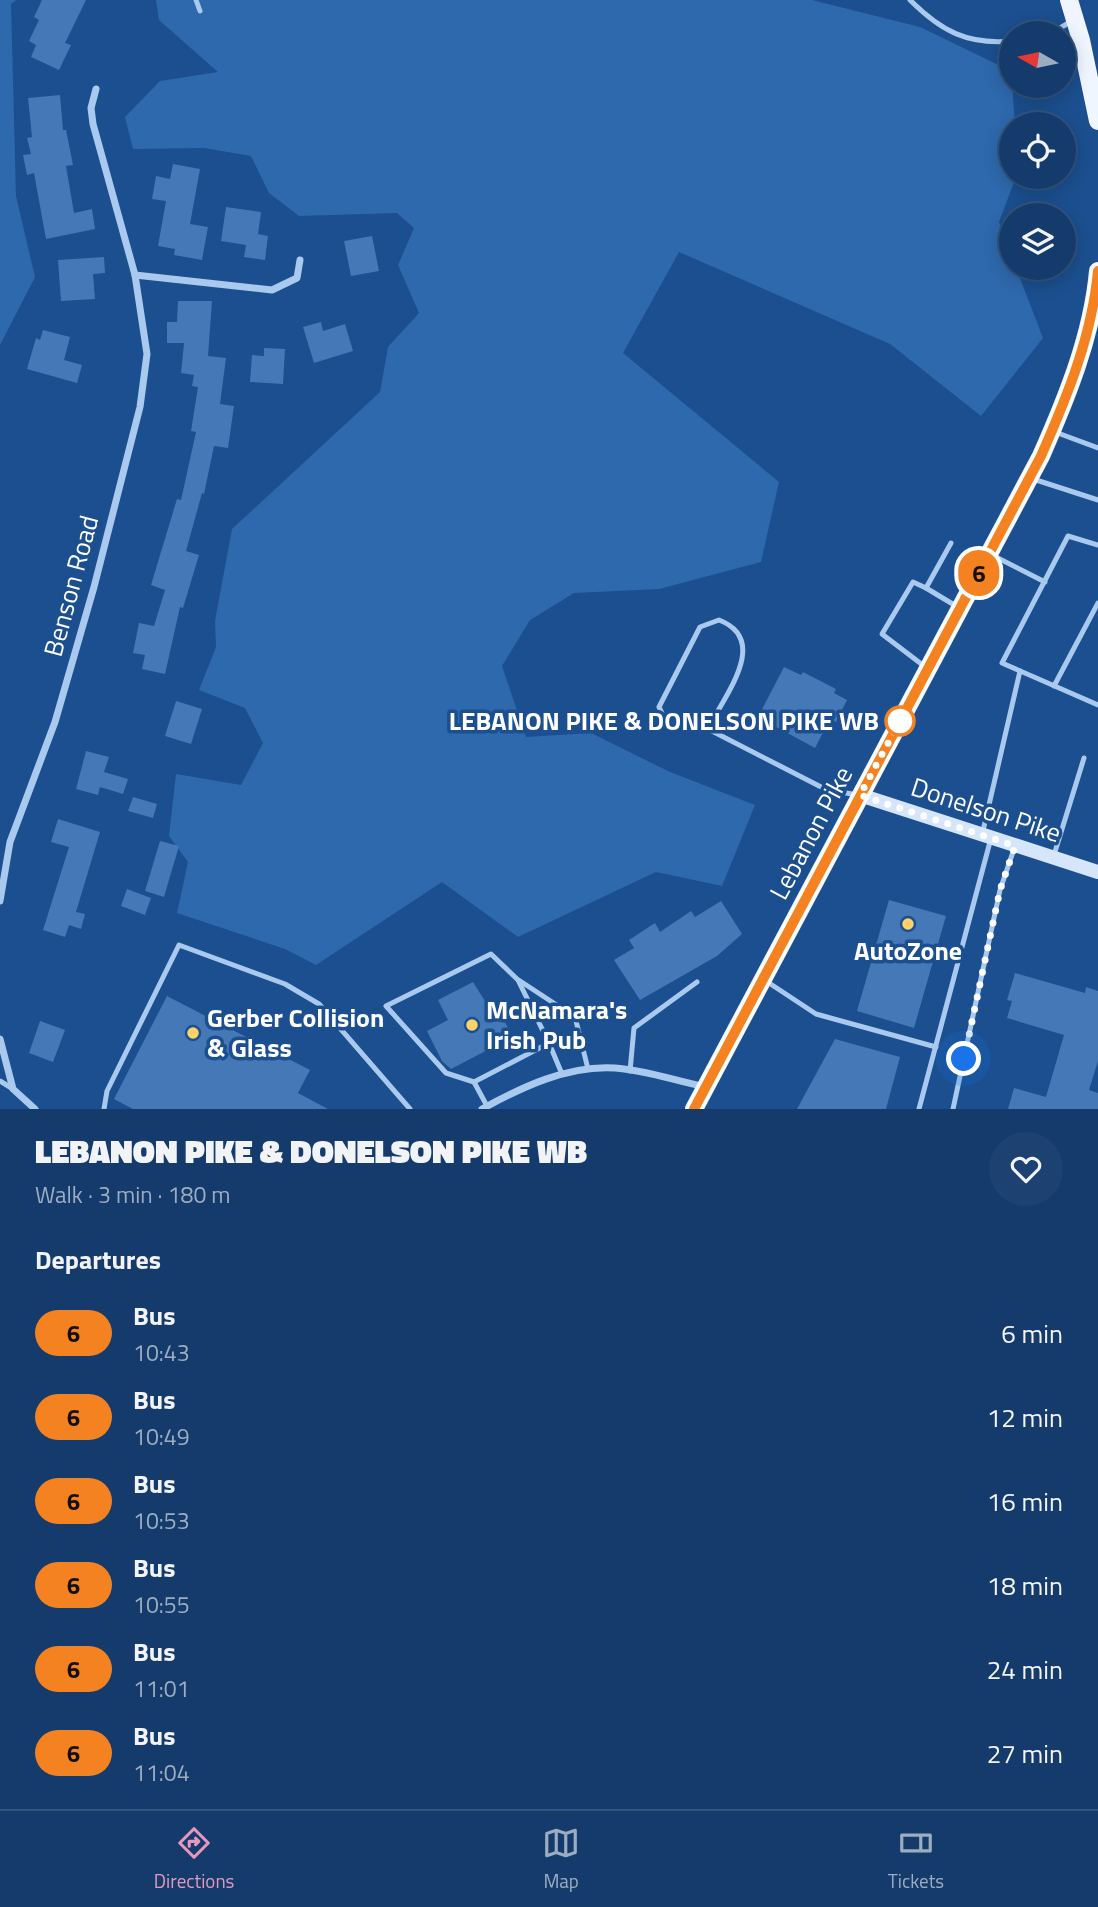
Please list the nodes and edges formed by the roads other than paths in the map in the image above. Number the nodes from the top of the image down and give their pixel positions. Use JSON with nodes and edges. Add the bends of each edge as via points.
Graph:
{"nodes":[{"id":1,"x":196,"y":0,"type":"edge"},
{"id":2,"x":910,"y":0,"type":"edge"},
{"id":3,"x":1069,"y":0,"type":"edge"},
{"id":4,"x":200,"y":11,"type":"dead end"},
{"id":5,"x":1076,"y":18,"type":"junction"},
{"id":6,"x":1071,"y":21,"type":"edge"},
{"id":7,"x":999,"y":42,"type":"edge"},
{"id":8,"x":96,"y":89,"type":"dead end"},
{"id":9,"x":1098,"y":121,"type":"edge"},
{"id":10,"x":300,"y":260,"type":"dead end"},
{"id":11,"x":1098,"y":271,"type":"edge"},
{"id":12,"x":135,"y":275,"type":"junction"},
{"id":13,"x":1092,"y":334,"type":"edge"},
{"id":14,"x":1052,"y":431,"type":"junction"},
{"id":15,"x":1098,"y":448,"type":"edge"},
{"id":16,"x":1030,"y":477,"type":"junction"},
{"id":17,"x":1098,"y":500,"type":"edge"},
{"id":18,"x":951,"y":543,"type":"dead end"},
{"id":19,"x":1098,"y":545,"type":"edge"},
{"id":20,"x":989,"y":553,"type":"junction"},
{"id":21,"x":1045,"y":582,"type":"junction"},
{"id":22,"x":926,"y":588,"type":"junction"},
{"id":23,"x":1098,"y":603,"type":"edge"},
{"id":24,"x":960,"y":608,"type":"junction"},
{"id":25,"x":928,"y":668,"type":"junction"},
{"id":26,"x":1020,"y":671,"type":"junction"},
{"id":27,"x":1054,"y":686,"type":"junction"},
{"id":28,"x":1098,"y":705,"type":"edge"},
{"id":29,"x":708,"y":729,"type":"junction"},
{"id":30,"x":1084,"y":758,"type":"dead end"},
{"id":31,"x":860,"y":795,"type":"junction"},
{"id":32,"x":986,"y":837,"type":"junction"},
{"id":33,"x":1015,"y":846,"type":"junction"},
{"id":34,"x":1053,"y":858,"type":"junction"},
{"id":35,"x":1098,"y":872,"type":"edge"},
{"id":36,"x":0,"y":901,"type":"edge"},
{"id":37,"x":517,"y":979,"type":"junction"},
{"id":38,"x":763,"y":979,"type":"junction"},
{"id":39,"x":697,"y":982,"type":"dead end"},
{"id":40,"x":0,"y":1040,"type":"edge"},
{"id":41,"x":549,"y":1043,"type":"junction"},
{"id":42,"x":936,"y":1046,"type":"junction"},
{"id":43,"x":588,"y":1069,"type":"junction"},
{"id":44,"x":630,"y":1071,"type":"junction"},
{"id":45,"x":562,"y":1074,"type":"junction"},
{"id":46,"x":0,"y":1081,"type":"edge"},
{"id":47,"x":474,"y":1082,"type":"junction"},
{"id":48,"x":706,"y":1087,"type":"junction"},
{"id":49,"x":13,"y":1088,"type":"junction"},
{"id":50,"x":485,"y":1107,"type":"edge"},
{"id":51,"x":34,"y":1109,"type":"edge"},
{"id":52,"x":104,"y":1109,"type":"edge"},
{"id":53,"x":410,"y":1109,"type":"edge"},
{"id":54,"x":694,"y":1109,"type":"edge"},
{"id":55,"x":919,"y":1109,"type":"edge"},
{"id":56,"x":953,"y":1109,"type":"edge"}],
"edges":[{"from":1,"to":4,"type":"lane"},
{"from":2,"to":7,"type":"lane","via":[[966,39]]},
{"from":3,"to":5,"type":"main road"},
{"from":5,"to":6,"type":"lane"},
{"from":5,"to":9,"type":"main road"},
{"from":8,"to":12,"type":"street","name":"Benson Road","via":[[93,124]]},
{"from":10,"to":12,"type":"street","via":[[297,278],[272,290]]},
{"from":11,"to":13,"type":"main road","name":"Lebanon Pike"},
{"from":12,"to":36,"type":"street","name":"Benson Road","via":[[147,354],[140,407],[55,722],[10,842]]},
{"from":13,"to":14,"type":"main road","name":"Lebanon Pike"},
{"from":14,"to":15,"type":"lane"},
{"from":14,"to":16,"type":"main road","name":"Lebanon Pike"},
{"from":16,"to":17,"type":"lane"},
{"from":16,"to":20,"type":"main road","name":"Lebanon Pike"},
{"from":18,"to":22,"type":"lane"},
{"from":19,"to":21,"type":"lane","via":[[1068,536]]},
{"from":20,"to":21,"type":"lane"},
{"from":20,"to":24,"type":"main road","name":"Lebanon Pike"},
{"from":21,"to":26,"type":"lane","via":[[1002,663]]},
{"from":22,"to":24,"type":"lane"},
{"from":22,"to":25,"type":"lane","via":[[913,582],[883,634]]},
{"from":23,"to":27,"type":"lane"},
{"from":24,"to":25,"type":"main road","name":"Lebanon Pike"},
{"from":25,"to":31,"type":"main road","name":"Lebanon Pike"},
{"from":26,"to":27,"type":"lane"},
{"from":26,"to":32,"type":"lane"},
{"from":27,"to":28,"type":"lane"},
{"from":29,"to":29,"type":"lane","via":[[677,729],[662,718],[659,708],[700,628],[719,620],[738,630],[744,658]]},
{"from":29,"to":31,"type":"lane","via":[[825,789]]},
{"from":30,"to":34,"type":"lane"},
{"from":31,"to":32,"type":"main road","name":"Donelson Pike"},
{"from":31,"to":38,"type":"main road","name":"Lebanon Pike"},
{"from":32,"to":33,"type":"main road","name":"Donelson Pike"},
{"from":32,"to":42,"type":"lane"},
{"from":33,"to":34,"type":"main road","name":"Donelson Pike"},
{"from":33,"to":56,"type":"lane","via":[[1000,890]]},
{"from":34,"to":35,"type":"main road","name":"Donelson Pike"},
{"from":37,"to":41,"type":"lane"},
{"from":37,"to":43,"type":"lane","via":[[575,1017]]},
{"from":37,"to":47,"type":"lane","via":[[491,954],[386,1006],[446,1073]]},
{"from":38,"to":42,"type":"lane","via":[[816,1014]]},
{"from":38,"to":48,"type":"main road","name":"Lebanon Pike"},
{"from":39,"to":44,"type":"lane","via":[[634,1028]]},
{"from":40,"to":49,"type":"street"},
{"from":41,"to":45,"type":"lane"},
{"from":41,"to":47,"type":"lane"},
{"from":42,"to":55,"type":"lane"},
{"from":43,"to":44,"type":"street"},
{"from":43,"to":45,"type":"street"},
{"from":44,"to":48,"type":"street"},
{"from":45,"to":50,"type":"street"},
{"from":46,"to":49,"type":"lane"},
{"from":47,"to":50,"type":"lane"},
{"from":48,"to":54,"type":"main road","name":"Lebanon Pike"},
{"from":49,"to":51,"type":"street"},
{"from":52,"to":53,"type":"lane","via":[[107,1091],[179,945],[285,984],[318,1004]]}]}
